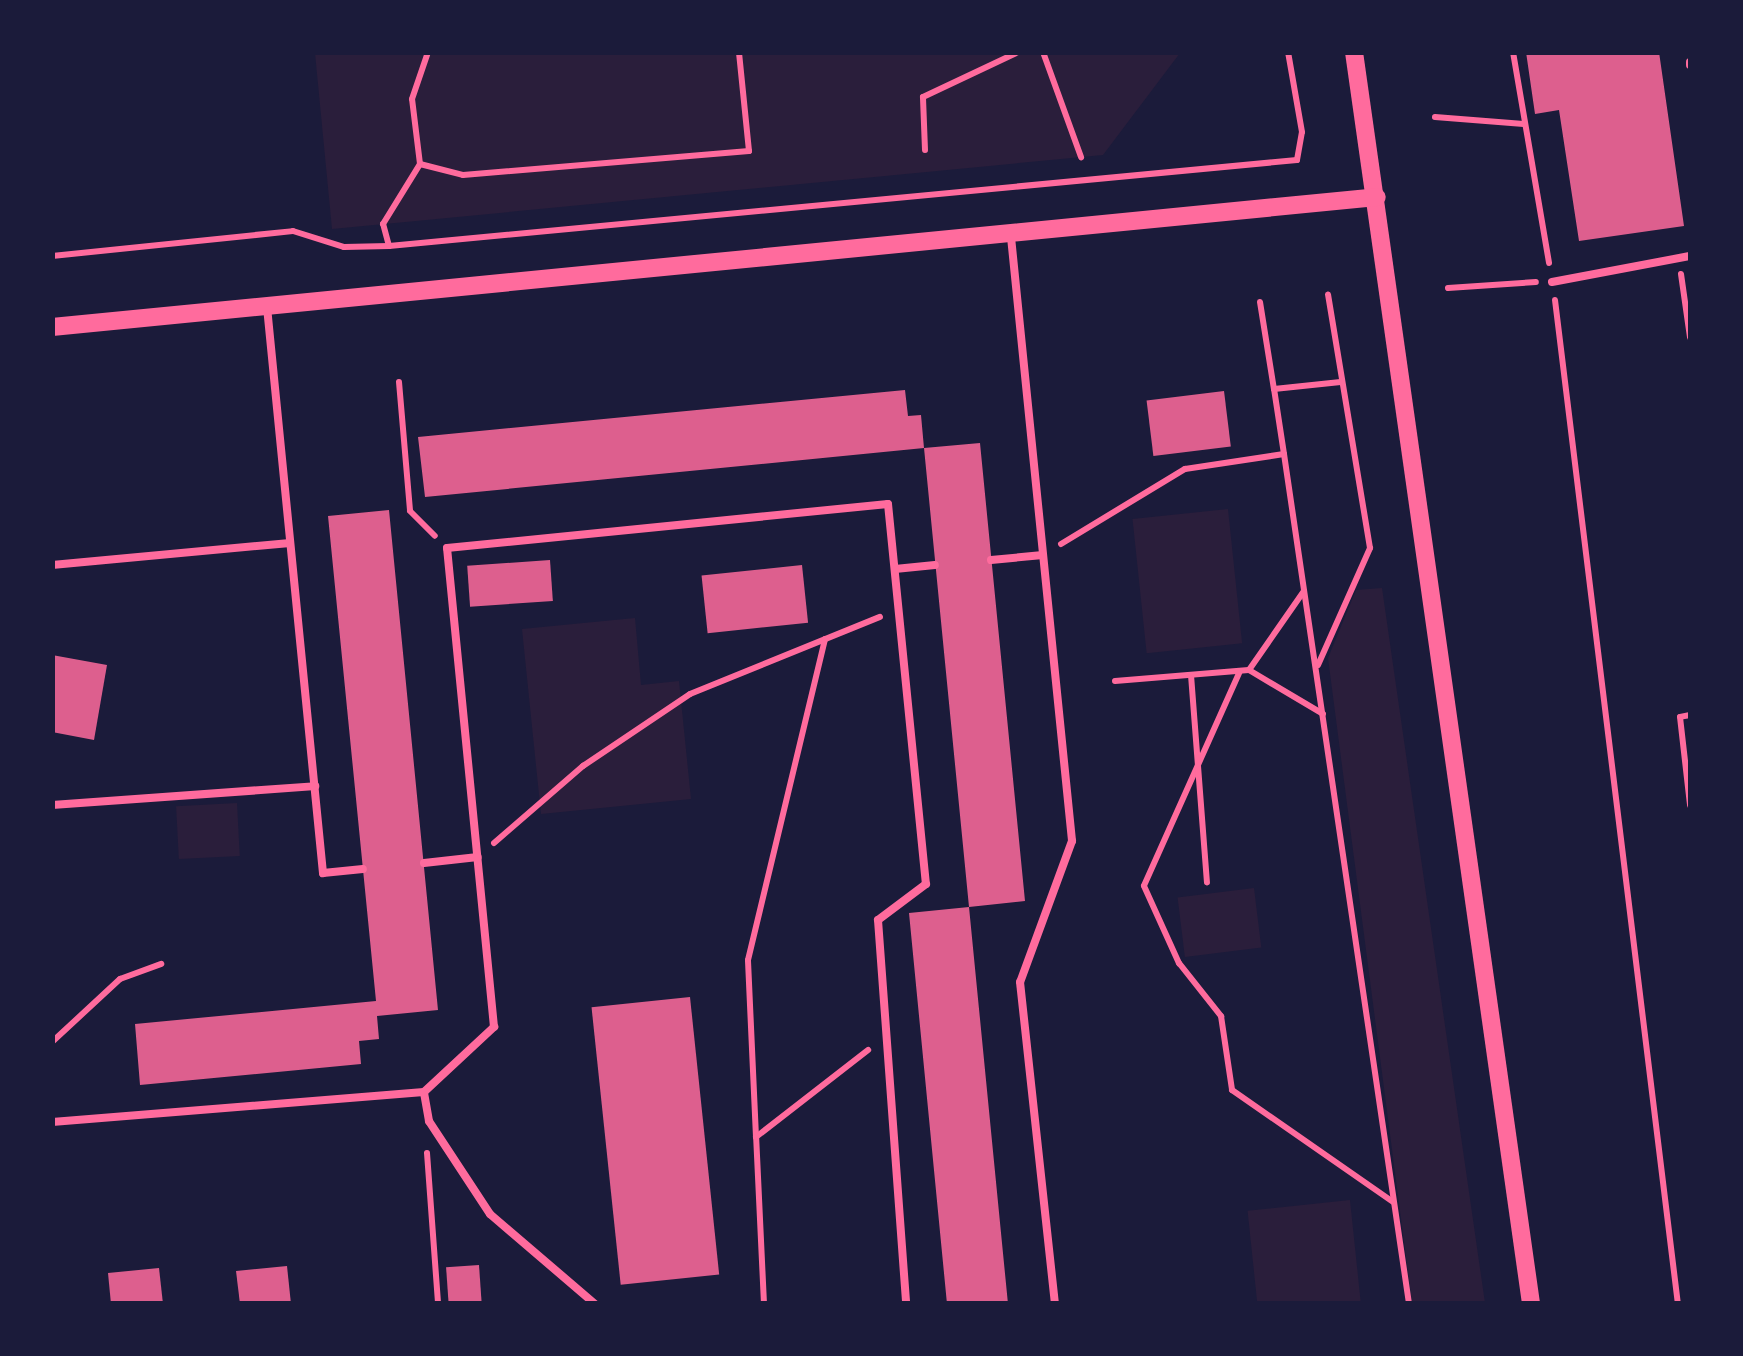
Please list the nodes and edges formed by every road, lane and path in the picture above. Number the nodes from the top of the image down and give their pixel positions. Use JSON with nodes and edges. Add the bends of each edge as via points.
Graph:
{"nodes":[{"id":1,"x":428,"y":52,"type":"edge"},
{"id":2,"x":740,"y":52,"type":"edge"},
{"id":3,"x":1018,"y":52,"type":"edge"},
{"id":4,"x":1042,"y":52,"type":"edge"},
{"id":5,"x":1288,"y":52,"type":"edge"},
{"id":6,"x":1354,"y":52,"type":"edge"},
{"id":7,"x":1513,"y":52,"type":"edge"},
{"id":8,"x":1436,"y":117,"type":"dead end"},
{"id":9,"x":1524,"y":124,"type":"junction"},
{"id":10,"x":926,"y":150,"type":"dead end"},
{"id":11,"x":1082,"y":157,"type":"dead end"},
{"id":12,"x":420,"y":164,"type":"junction"},
{"id":13,"x":1377,"y":197,"type":"junction"},
{"id":14,"x":1011,"y":237,"type":"junction"},
{"id":15,"x":389,"y":246,"type":"junction"},
{"id":16,"x":52,"y":256,"type":"edge"},
{"id":17,"x":1690,"y":256,"type":"edge"},
{"id":18,"x":1679,"y":259,"type":"junction"},
{"id":19,"x":1552,"y":282,"type":"junction"},
{"id":20,"x":1448,"y":288,"type":"dead end"},
{"id":21,"x":1328,"y":294,"type":"dead end"},
{"id":22,"x":1260,"y":302,"type":"dead end"},
{"id":23,"x":267,"y":307,"type":"junction"},
{"id":24,"x":52,"y":327,"type":"edge"},
{"id":25,"x":1690,"y":337,"type":"edge"},
{"id":26,"x":399,"y":382,"type":"dead end"},
{"id":27,"x":1341,"y":382,"type":"junction"},
{"id":28,"x":1274,"y":390,"type":"junction"},
{"id":29,"x":1284,"y":454,"type":"junction"},
{"id":30,"x":290,"y":543,"type":"junction"},
{"id":31,"x":447,"y":548,"type":"junction"},
{"id":32,"x":1043,"y":554,"type":"junction"},
{"id":33,"x":991,"y":560,"type":"dead end"},
{"id":34,"x":52,"y":564,"type":"edge"},
{"id":35,"x":936,"y":565,"type":"dead end"},
{"id":36,"x":895,"y":569,"type":"junction"},
{"id":37,"x":1305,"y":590,"type":"junction"},
{"id":38,"x":899,"y":610,"type":"junction"},
{"id":39,"x":824,"y":639,"type":"junction"},
{"id":40,"x":1317,"y":666,"type":"junction"},
{"id":41,"x":1244,"y":671,"type":"junction"},
{"id":42,"x":1190,"y":675,"type":"junction"},
{"id":43,"x":1115,"y":681,"type":"dead end"},
{"id":44,"x":1324,"y":714,"type":"junction"},
{"id":45,"x":1690,"y":715,"type":"edge"},
{"id":46,"x":1197,"y":756,"type":"junction"},
{"id":47,"x":314,"y":786,"type":"junction"},
{"id":48,"x":52,"y":805,"type":"edge"},
{"id":49,"x":1690,"y":805,"type":"edge"},
{"id":50,"x":478,"y":858,"type":"junction"},
{"id":51,"x":424,"y":863,"type":"dead end"},
{"id":52,"x":363,"y":869,"type":"dead end"},
{"id":53,"x":1207,"y":882,"type":"dead end"},
{"id":54,"x":160,"y":964,"type":"dead end"},
{"id":55,"x":881,"y":1040,"type":"junction"},
{"id":56,"x":52,"y":1042,"type":"edge"},
{"id":57,"x":424,"y":1092,"type":"junction"},
{"id":58,"x":429,"y":1121,"type":"junction"},
{"id":59,"x":52,"y":1122,"type":"edge"},
{"id":60,"x":756,"y":1136,"type":"junction"},
{"id":61,"x":1394,"y":1203,"type":"junction"},
{"id":62,"x":438,"y":1304,"type":"edge"},
{"id":63,"x":595,"y":1304,"type":"edge"},
{"id":64,"x":764,"y":1304,"type":"edge"},
{"id":65,"x":906,"y":1304,"type":"edge"},
{"id":66,"x":1056,"y":1304,"type":"edge"},
{"id":67,"x":1408,"y":1304,"type":"edge"},
{"id":68,"x":1532,"y":1304,"type":"edge"},
{"id":69,"x":1678,"y":1304,"type":"edge"}],
"edges":[{"from":1,"to":12,"type":"path","via":[[412,99]]},
{"from":2,"to":12,"type":"path","via":[[749,151],[463,176]]},
{"from":3,"to":10,"type":"path","via":[[922,96]]},
{"from":4,"to":11,"type":"path"},
{"from":5,"to":15,"type":"path","via":[[1302,132],[1296,160]]},
{"from":6,"to":13,"type":"street"},
{"from":7,"to":9,"type":"path"},
{"from":8,"to":9,"type":"path"},
{"from":9,"to":19,"type":"path"},
{"from":12,"to":15,"type":"path","via":[[384,224]]},
{"from":13,"to":14,"type":"street"},
{"from":13,"to":68,"type":"street"},
{"from":14,"to":23,"type":"street"},
{"from":14,"to":32,"type":"lane"},
{"from":15,"to":16,"type":"path","via":[[344,246],[293,231]]},
{"from":17,"to":18,"type":"lane"},
{"from":18,"to":19,"type":"lane"},
{"from":18,"to":25,"type":"path"},
{"from":19,"to":20,"type":"path"},
{"from":19,"to":69,"type":"path"},
{"from":21,"to":27,"type":"path"},
{"from":22,"to":28,"type":"path"},
{"from":23,"to":24,"type":"street"},
{"from":23,"to":30,"type":"lane"},
{"from":26,"to":31,"type":"path","via":[[410,512]]},
{"from":27,"to":28,"type":"path"},
{"from":27,"to":40,"type":"path","via":[[1370,548]]},
{"from":28,"to":29,"type":"path"},
{"from":29,"to":32,"type":"path","via":[[1185,469]]},
{"from":29,"to":37,"type":"path"},
{"from":30,"to":34,"type":"lane"},
{"from":30,"to":47,"type":"lane"},
{"from":31,"to":36,"type":"lane","via":[[888,504]]},
{"from":31,"to":50,"type":"lane"},
{"from":32,"to":33,"type":"lane"},
{"from":32,"to":66,"type":"lane","via":[[1072,840],[1020,982]]},
{"from":35,"to":36,"type":"lane"},
{"from":36,"to":38,"type":"lane"},
{"from":37,"to":40,"type":"path"},
{"from":37,"to":41,"type":"path"},
{"from":38,"to":39,"type":"path"},
{"from":38,"to":55,"type":"lane","via":[[926,884],[878,920]]},
{"from":39,"to":50,"type":"path","via":[[690,694],[583,766]]},
{"from":39,"to":60,"type":"path","via":[[748,960]]},
{"from":40,"to":44,"type":"path"},
{"from":41,"to":42,"type":"path"},
{"from":41,"to":44,"type":"path"},
{"from":41,"to":46,"type":"path"},
{"from":42,"to":43,"type":"path"},
{"from":42,"to":46,"type":"path"},
{"from":44,"to":61,"type":"path"},
{"from":45,"to":49,"type":"path","via":[[1680,717]]},
{"from":46,"to":53,"type":"path"},
{"from":46,"to":61,"type":"path","via":[[1144,886],[1180,964],[1221,1016],[1232,1090]]},
{"from":47,"to":48,"type":"lane"},
{"from":47,"to":52,"type":"lane","via":[[323,873]]},
{"from":50,"to":51,"type":"lane"},
{"from":50,"to":57,"type":"lane","via":[[494,1027]]},
{"from":54,"to":56,"type":"path","via":[[120,978]]},
{"from":55,"to":60,"type":"path"},
{"from":55,"to":65,"type":"lane"},
{"from":57,"to":58,"type":"lane"},
{"from":57,"to":59,"type":"lane"},
{"from":58,"to":62,"type":"path","via":[[424,1196]]},
{"from":58,"to":63,"type":"lane","via":[[490,1214]]},
{"from":60,"to":64,"type":"path"},
{"from":61,"to":67,"type":"path"}]}
